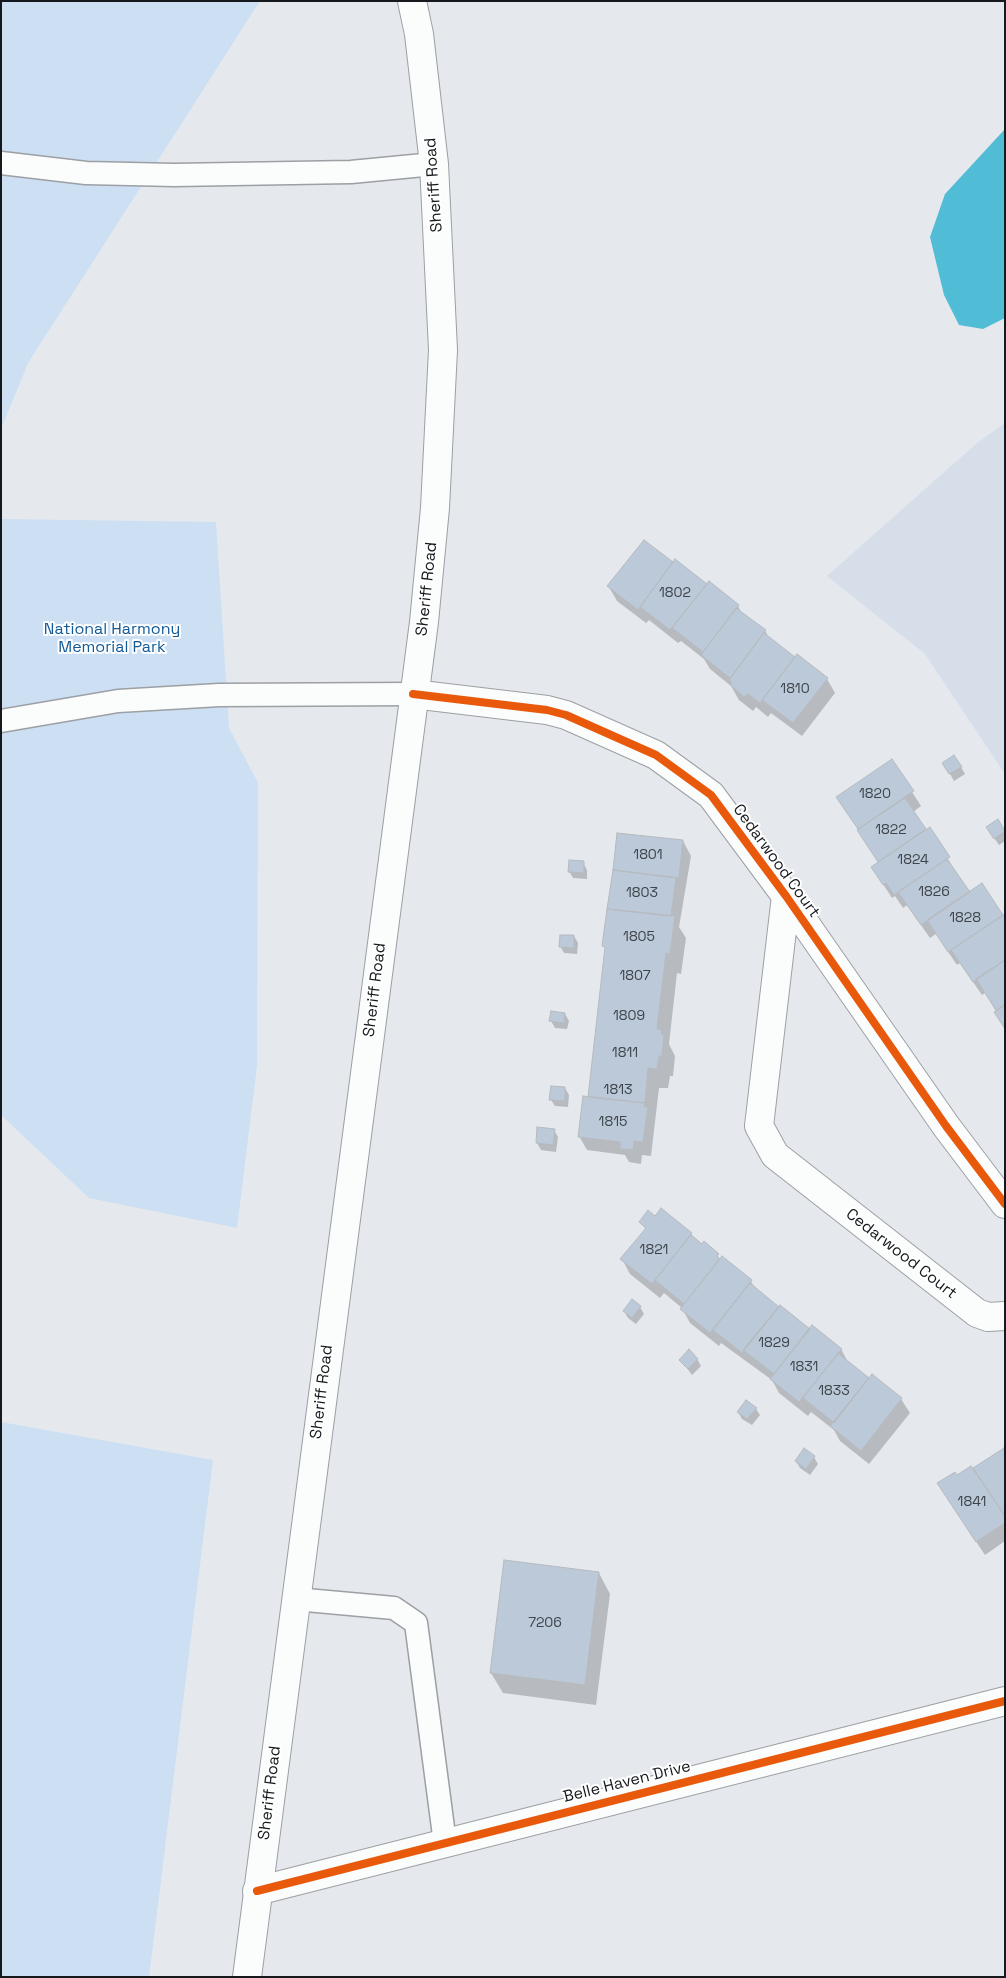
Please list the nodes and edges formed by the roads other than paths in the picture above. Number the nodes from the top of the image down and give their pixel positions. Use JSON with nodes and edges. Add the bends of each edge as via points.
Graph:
{"nodes":[{"id":1,"x":412,"y":1,"type":"edge"},
{"id":2,"x":1,"y":163,"type":"edge"},
{"id":3,"x":434,"y":164,"type":"junction"},
{"id":4,"x":413,"y":694,"type":"junction"},
{"id":5,"x":1,"y":722,"type":"edge"},
{"id":6,"x":786,"y":896,"type":"junction"},
{"id":7,"x":1005,"y":1204,"type":"edge"},
{"id":8,"x":1005,"y":1316,"type":"edge"},
{"id":9,"x":295,"y":1599,"type":"junction"},
{"id":10,"x":1005,"y":1701,"type":"edge"},
{"id":11,"x":446,"y":1843,"type":"junction"},
{"id":12,"x":257,"y":1891,"type":"junction"},
{"id":13,"x":247,"y":1977,"type":"edge"}],
"edges":[{"from":1,"to":3,"type":"street","name":"Sheriff Road","via":[[419,34]]},
{"from":2,"to":3,"type":"lane","via":[[86,173],[174,175],[351,172]]},
{"from":3,"to":4,"type":"street","name":"Sheriff Road","via":[[443,350],[442,409],[424,622]]},
{"from":4,"to":5,"type":"lane","via":[[228,695],[127,701]]},
{"from":4,"to":6,"type":"street","name":"Cedarwood Court","via":[[547,710],[595,726],[656,754],[711,795]]},
{"from":4,"to":9,"type":"street","name":"Sheriff Road"},
{"from":6,"to":7,"type":"street","name":"Cedarwood Court"},
{"from":6,"to":8,"type":"street","name":"Cedarwood Court","via":[[759,1126],[774,1154],[977,1313]]},
{"from":9,"to":11,"type":"lane","via":[[394,1608],[416,1623]]},
{"from":9,"to":12,"type":"street","name":"Sheriff Road"},
{"from":10,"to":11,"type":"street","name":"Belle Haven Drive"},
{"from":11,"to":12,"type":"street","name":"Belle Haven Drive"},
{"from":12,"to":13,"type":"street","name":"Sheriff Road"}]}
